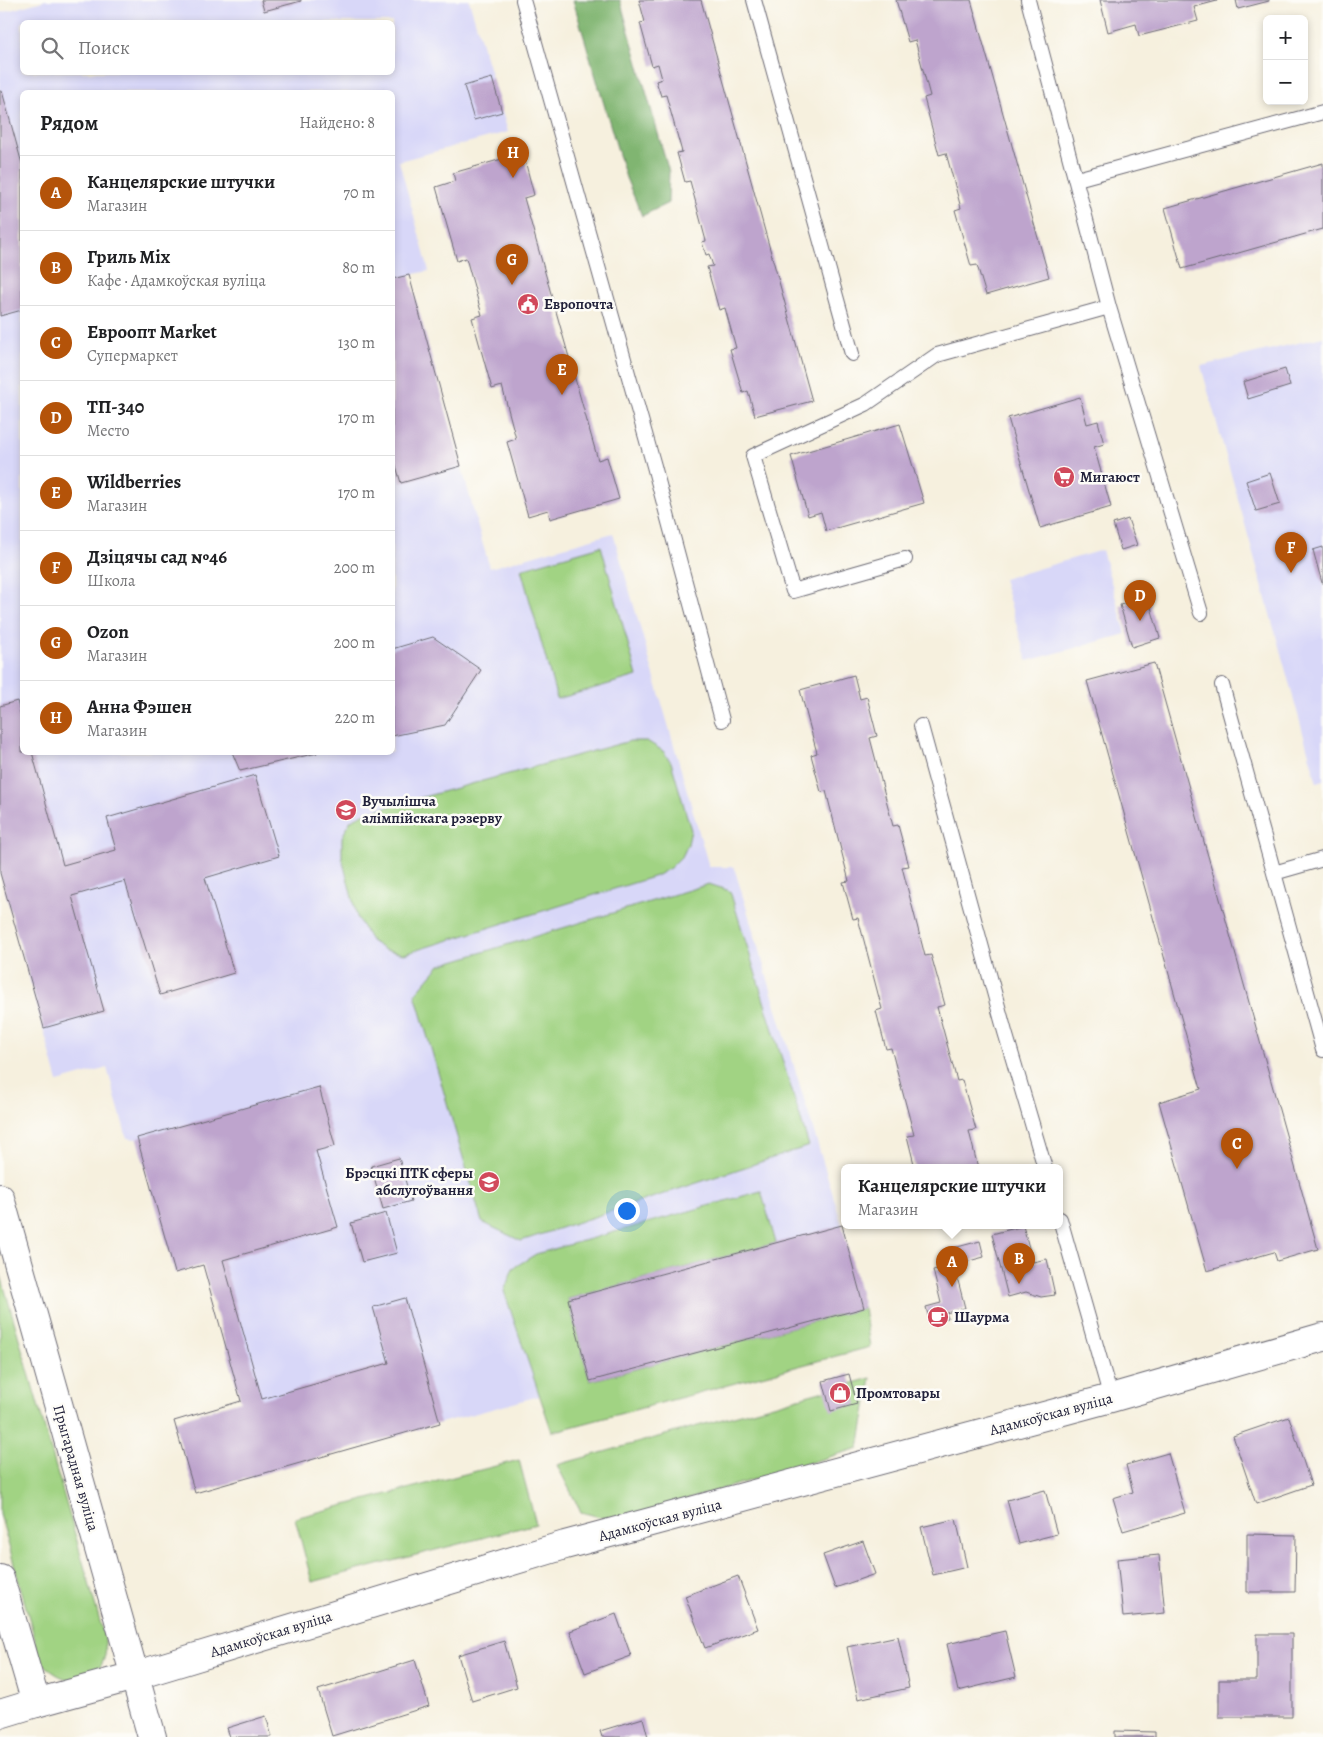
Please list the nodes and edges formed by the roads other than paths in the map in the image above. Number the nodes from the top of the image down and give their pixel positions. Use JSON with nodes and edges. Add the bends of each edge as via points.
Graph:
{"nodes":[{"id":1,"x":523,"y":0,"type":"edge"},
{"id":2,"x":754,"y":0,"type":"edge"},
{"id":3,"x":1028,"y":0,"type":"edge"},
{"id":4,"x":1323,"y":112,"type":"edge"},
{"id":5,"x":1077,"y":179,"type":"junction"},
{"id":6,"x":1109,"y":306,"type":"junction"},
{"id":7,"x":852,"y":354,"type":"dead end"},
{"id":8,"x":905,"y":559,"type":"dead end"},
{"id":9,"x":1201,"y":613,"type":"dead end"},
{"id":10,"x":1222,"y":685,"type":"dead end"},
{"id":11,"x":722,"y":720,"type":"dead end"},
{"id":12,"x":922,"y":726,"type":"dead end"},
{"id":13,"x":1323,"y":859,"type":"edge"},
{"id":14,"x":1274,"y":873,"type":"junction"},
{"id":15,"x":1323,"y":1050,"type":"edge"},
{"id":16,"x":1044,"y":1164,"type":"edge"},
{"id":17,"x":0,"y":1198,"type":"edge"},
{"id":18,"x":1063,"y":1229,"type":"edge"},
{"id":19,"x":1323,"y":1338,"type":"edge"},
{"id":20,"x":1112,"y":1398,"type":"junction"},
{"id":21,"x":0,"y":1579,"type":"edge"},
{"id":22,"x":134,"y":1676,"type":"junction"},
{"id":23,"x":36,"y":1703,"type":"junction"},
{"id":24,"x":0,"y":1714,"type":"edge"},
{"id":25,"x":152,"y":1737,"type":"edge"}],
"edges":[{"from":1,"to":11,"type":"lane"},
{"from":2,"to":7,"type":"lane"},
{"from":3,"to":5,"type":"lane"},
{"from":4,"to":5,"type":"lane"},
{"from":5,"to":6,"type":"lane"},
{"from":6,"to":8,"type":"lane","via":[[937,355],[866,404],[753,456],[794,591]]},
{"from":6,"to":9,"type":"lane"},
{"from":10,"to":14,"type":"lane"},
{"from":12,"to":16,"type":"lane"},
{"from":13,"to":14,"type":"lane"},
{"from":14,"to":15,"type":"lane"},
{"from":17,"to":22,"type":"street","name":"Прыгарадная вуліца"},
{"from":18,"to":20,"type":"lane"},
{"from":19,"to":20,"type":"street","name":"Адамкоўская вуліца"},
{"from":20,"to":22,"type":"street","name":"Адамкоўская вуліца","via":[[565,1545]]},
{"from":21,"to":23,"type":"street"},
{"from":22,"to":23,"type":"street","name":"Адамкоўская вуліца"},
{"from":22,"to":25,"type":"street","name":"Прыгарадная вуліца"},
{"from":23,"to":24,"type":"street","name":"Адамкоўская вуліца"}]}
